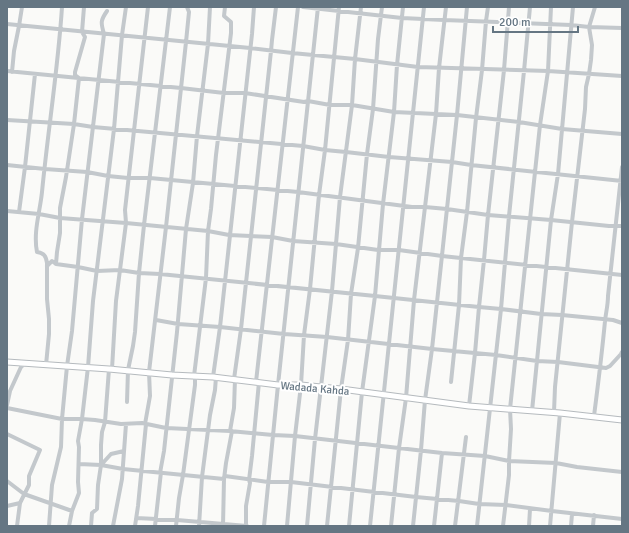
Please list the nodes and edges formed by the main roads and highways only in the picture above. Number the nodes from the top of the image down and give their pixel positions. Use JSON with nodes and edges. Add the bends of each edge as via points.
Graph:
{"nodes":[{"id":1,"x":7,"y":362,"type":"edge"},
{"id":2,"x":622,"y":420,"type":"edge"}],
"edges":[{"from":1,"to":2,"type":"main road","name":"Wadada Kahda","via":[[301,385],[468,406]]}]}
